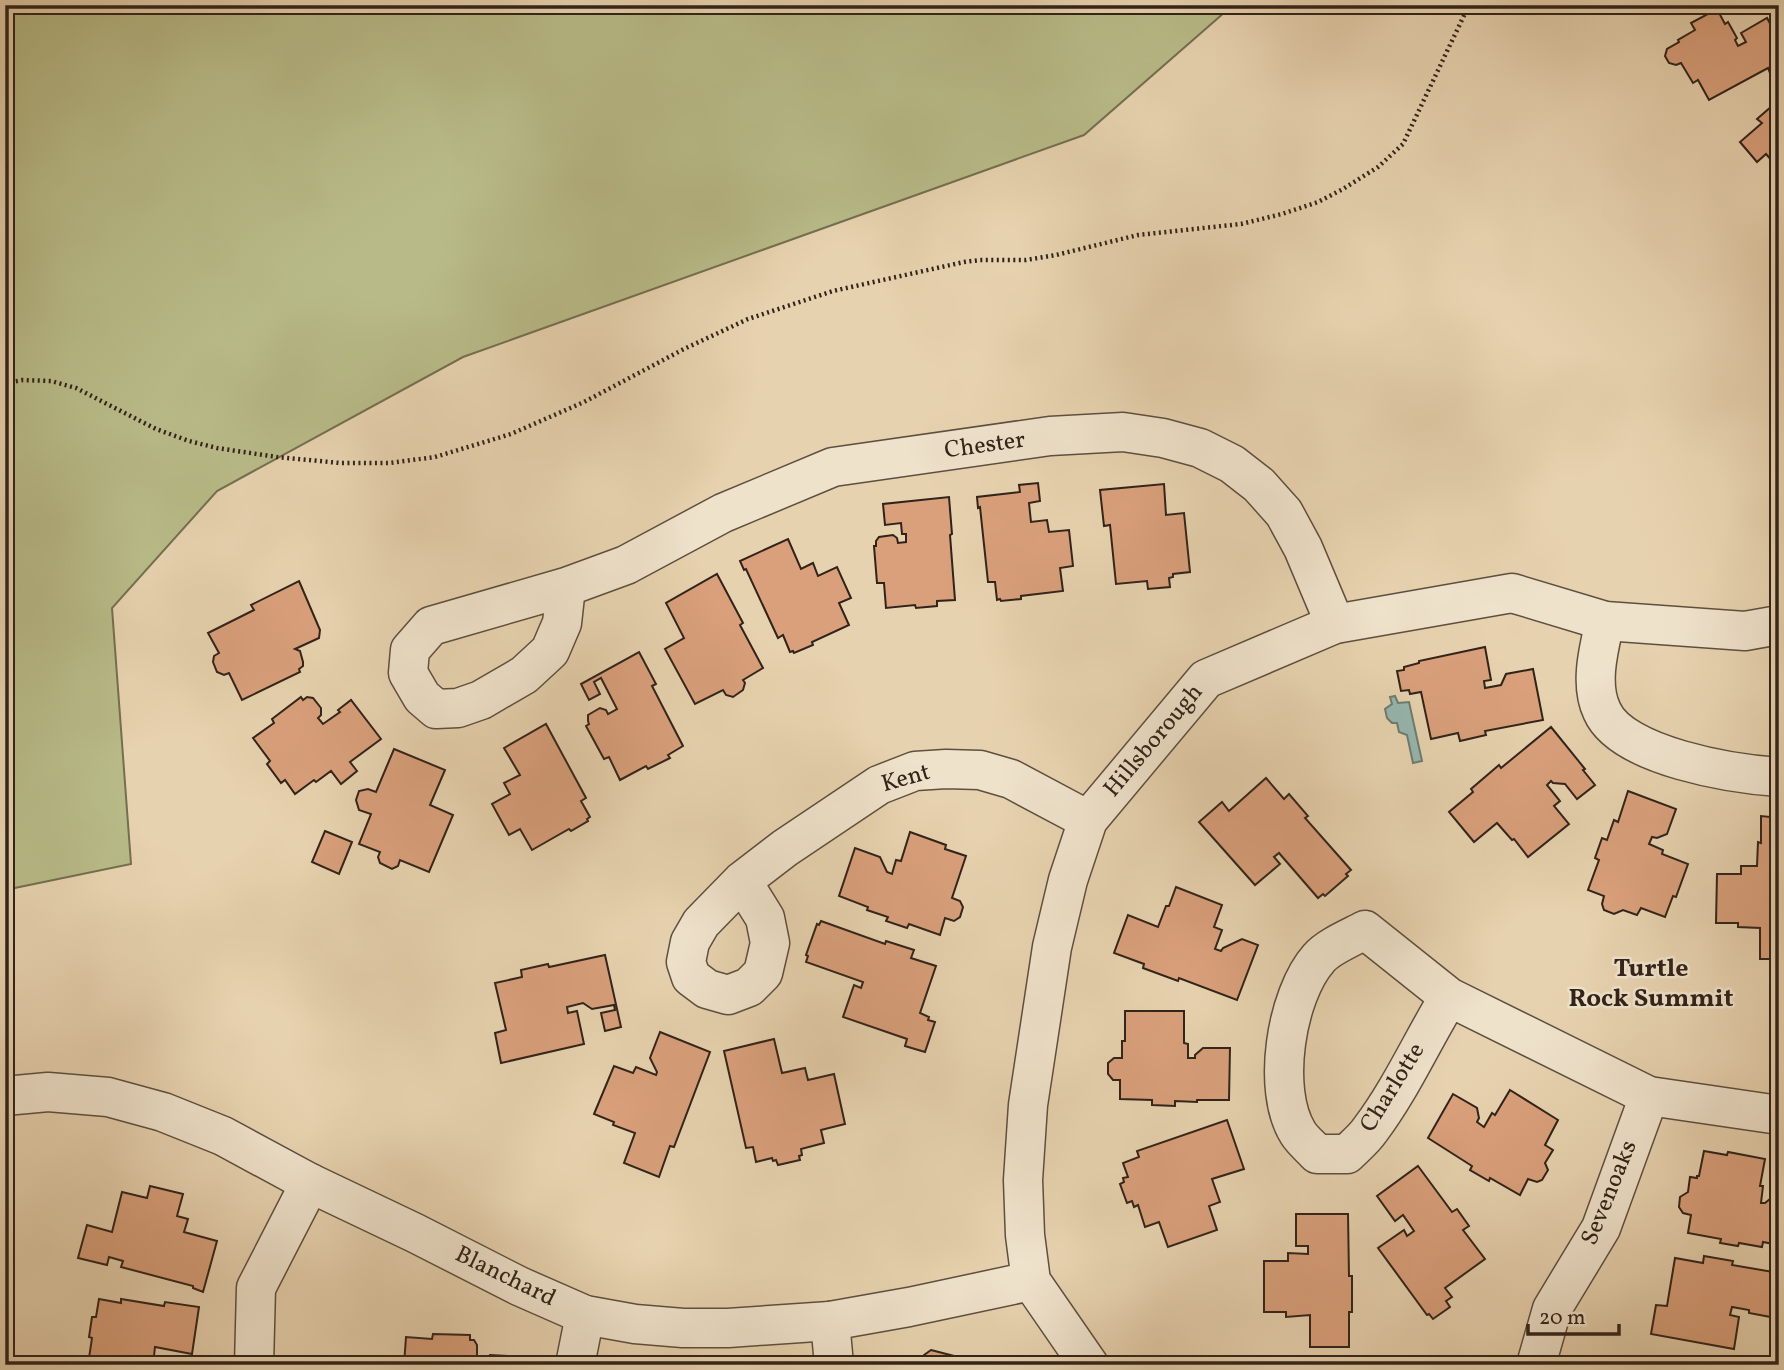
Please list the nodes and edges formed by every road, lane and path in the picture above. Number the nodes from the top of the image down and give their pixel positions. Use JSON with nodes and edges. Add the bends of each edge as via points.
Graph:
{"nodes":[{"id":1,"x":1469,"y":5,"type":"edge"},
{"id":2,"x":5,"y":383,"type":"edge"},
{"id":3,"x":566,"y":587,"type":"dead end"},
{"id":4,"x":1605,"y":621,"type":"junction"},
{"id":5,"x":1335,"y":624,"type":"junction"},
{"id":6,"x":1779,"y":625,"type":"edge"},
{"id":7,"x":1779,"y":777,"type":"edge"},
{"id":8,"x":1088,"y":820,"type":"junction"},
{"id":9,"x":741,"y":881,"type":"dead end"},
{"id":10,"x":1449,"y":997,"type":"junction"},
{"id":11,"x":5,"y":1096,"type":"edge"},
{"id":12,"x":1649,"y":1096,"type":"junction"},
{"id":13,"x":1779,"y":1115,"type":"edge"},
{"id":14,"x":310,"y":1183,"type":"junction"},
{"id":15,"x":1031,"y":1280,"type":"junction"},
{"id":16,"x":585,"y":1315,"type":"junction"},
{"id":17,"x":830,"y":1321,"type":"junction"},
{"id":18,"x":254,"y":1365,"type":"edge"},
{"id":19,"x":575,"y":1365,"type":"edge"},
{"id":20,"x":834,"y":1365,"type":"edge"},
{"id":21,"x":1089,"y":1365,"type":"edge"},
{"id":22,"x":1536,"y":1365,"type":"edge"}],
"edges":[{"from":1,"to":2,"type":"path","via":[[1404,144],[1378,167],[1318,202],[1241,224],[1138,235],[1026,260],[964,262],[833,291],[748,319],[584,402],[511,433],[435,457],[369,464],[217,448],[156,429],[76,388],[51,381]]},
{"from":3,"to":5,"type":"street","name":"Chester","via":[[626,565],[723,513],[833,467],[1050,436],[1123,432],[1200,448],[1259,485],[1284,513]]},
{"from":4,"to":5,"type":"street","name":"Hillsborough","via":[[1512,593]]},
{"from":4,"to":6,"type":"street","name":"Hillsborough","via":[[1745,631]]},
{"from":4,"to":7,"type":"street","via":[[1596,682],[1602,711],[1612,727],[1633,741],[1688,763]]},
{"from":5,"to":8,"type":"street","name":"Hillsborough","via":[[1206,679]]},
{"from":8,"to":9,"type":"street","name":"Kent","via":[[1011,779],[980,770],[915,771],[879,785]]},
{"from":8,"to":15,"type":"street","name":"Hillsborough","via":[[1052,947],[1028,1105],[1023,1180]]},
{"from":10,"to":10,"type":"street","name":"Charlotte","via":[[1369,1133],[1347,1154],[1317,1154],[1298,1134],[1289,1112],[1285,1055],[1292,1011],[1308,971],[1321,955],[1365,930]]},
{"from":10,"to":12,"type":"street","name":"Charlotte"},
{"from":11,"to":14,"type":"street","name":"Blanchard","via":[[48,1092],[108,1097],[163,1112],[222,1136]]},
{"from":12,"to":13,"type":"street","name":"Charlotte"},
{"from":12,"to":22,"type":"street","name":"Sevenoaks","via":[[1601,1228],[1552,1309]]},
{"from":14,"to":16,"type":"street","name":"Blanchard"},
{"from":14,"to":18,"type":"street","via":[[256,1288]]},
{"from":15,"to":17,"type":"street","name":"Blanchard"},
{"from":15,"to":21,"type":"street","name":"Hillsborough"},
{"from":16,"to":17,"type":"street","name":"Blanchard","via":[[683,1328]]},
{"from":16,"to":19,"type":"street"},
{"from":17,"to":20,"type":"street"}]}
